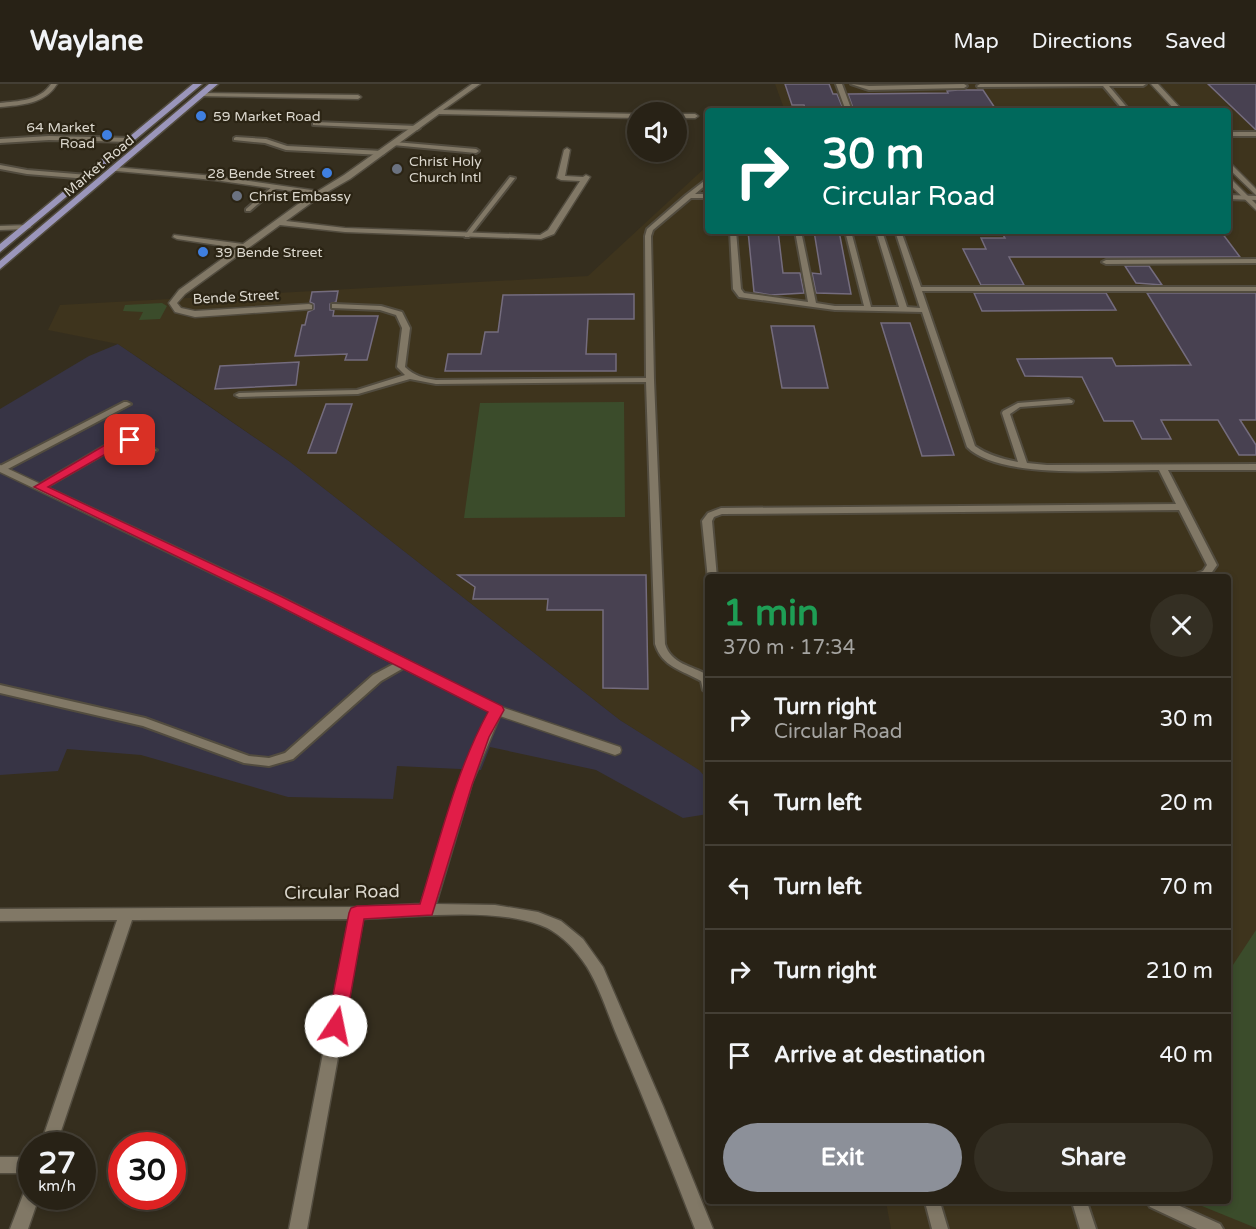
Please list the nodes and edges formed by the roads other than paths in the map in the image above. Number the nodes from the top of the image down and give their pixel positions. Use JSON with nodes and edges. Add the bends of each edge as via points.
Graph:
{"nodes":[{"id":1,"x":54,"y":84,"type":"edge"},
{"id":2,"x":198,"y":84,"type":"edge"},
{"id":3,"x":214,"y":84,"type":"edge"},
{"id":4,"x":477,"y":84,"type":"edge"},
{"id":5,"x":839,"y":84,"type":"edge"},
{"id":6,"x":854,"y":84,"type":"edge"},
{"id":7,"x":1143,"y":84,"type":"edge"},
{"id":8,"x":1154,"y":84,"type":"edge"},
{"id":9,"x":996,"y":85,"type":"edge"},
{"id":10,"x":1105,"y":85,"type":"edge"},
{"id":11,"x":964,"y":86,"type":"dead end"},
{"id":12,"x":980,"y":86,"type":"dead end"},
{"id":13,"x":202,"y":95,"type":"junction"},
{"id":14,"x":358,"y":97,"type":"dead end"},
{"id":15,"x":0,"y":105,"type":"edge"},
{"id":16,"x":848,"y":108,"type":"edge"},
{"id":17,"x":1124,"y":108,"type":"edge"},
{"id":18,"x":1165,"y":108,"type":"edge"},
{"id":19,"x":1177,"y":108,"type":"edge"},
{"id":20,"x":439,"y":112,"type":"junction"},
{"id":21,"x":627,"y":116,"type":"edge"},
{"id":22,"x":687,"y":116,"type":"edge"},
{"id":23,"x":695,"y":116,"type":"dead end"},
{"id":24,"x":315,"y":124,"type":"dead end"},
{"id":25,"x":417,"y":128,"type":"junction"},
{"id":26,"x":1231,"y":134,"type":"edge"},
{"id":27,"x":1256,"y":134,"type":"edge"},
{"id":28,"x":236,"y":139,"type":"dead end"},
{"id":29,"x":132,"y":140,"type":"junction"},
{"id":30,"x":0,"y":141,"type":"edge"},
{"id":31,"x":395,"y":144,"type":"junction"},
{"id":32,"x":567,"y":150,"type":"dead end"},
{"id":33,"x":476,"y":151,"type":"dead end"},
{"id":34,"x":382,"y":153,"type":"junction"},
{"id":35,"x":1231,"y":166,"type":"edge"},
{"id":36,"x":0,"y":167,"type":"edge"},
{"id":37,"x":117,"y":169,"type":"junction"},
{"id":38,"x":88,"y":177,"type":"junction"},
{"id":39,"x":512,"y":178,"type":"dead end"},
{"id":40,"x":1231,"y":181,"type":"edge"},
{"id":41,"x":705,"y":182,"type":"edge"},
{"id":42,"x":275,"y":187,"type":"junction"},
{"id":43,"x":319,"y":193,"type":"junction"},
{"id":44,"x":1256,"y":193,"type":"edge"},
{"id":45,"x":688,"y":196,"type":"junction"},
{"id":46,"x":705,"y":196,"type":"edge"},
{"id":47,"x":1231,"y":197,"type":"edge"},
{"id":48,"x":1246,"y":197,"type":"junction"},
{"id":49,"x":1256,"y":198,"type":"edge"},
{"id":50,"x":1256,"y":208,"type":"edge"},
{"id":51,"x":248,"y":210,"type":"dead end"},
{"id":52,"x":278,"y":222,"type":"junction"},
{"id":53,"x":27,"y":227,"type":"junction"},
{"id":54,"x":0,"y":228,"type":"edge"},
{"id":55,"x":733,"y":234,"type":"edge"},
{"id":56,"x":799,"y":234,"type":"edge"},
{"id":57,"x":849,"y":234,"type":"edge"},
{"id":58,"x":880,"y":234,"type":"edge"},
{"id":59,"x":899,"y":234,"type":"edge"},
{"id":60,"x":467,"y":236,"type":"junction"},
{"id":61,"x":177,"y":237,"type":"dead end"},
{"id":62,"x":244,"y":247,"type":"junction"},
{"id":63,"x":0,"y":249,"type":"edge"},
{"id":64,"x":1256,"y":261,"type":"edge"},
{"id":65,"x":1106,"y":262,"type":"dead end"},
{"id":66,"x":0,"y":266,"type":"edge"},
{"id":67,"x":918,"y":289,"type":"junction"},
{"id":68,"x":1256,"y":289,"type":"edge"},
{"id":69,"x":812,"y":304,"type":"junction"},
{"id":70,"x":335,"y":306,"type":"dead end"},
{"id":71,"x":309,"y":307,"type":"dead end"},
{"id":72,"x":868,"y":309,"type":"junction"},
{"id":73,"x":904,"y":310,"type":"junction"},
{"id":74,"x":924,"y":310,"type":"junction"},
{"id":75,"x":411,"y":376,"type":"junction"},
{"id":76,"x":650,"y":380,"type":"junction"},
{"id":77,"x":239,"y":395,"type":"dead end"},
{"id":78,"x":1069,"y":401,"type":"dead end"},
{"id":79,"x":127,"y":404,"type":"dead end"},
{"id":80,"x":153,"y":450,"type":"dead end"},
{"id":81,"x":1023,"y":465,"type":"junction"},
{"id":82,"x":1256,"y":467,"type":"edge"},
{"id":83,"x":1162,"y":468,"type":"junction"},
{"id":84,"x":1,"y":469,"type":"edge"},
{"id":85,"x":40,"y":487,"type":"junction"},
{"id":86,"x":1184,"y":507,"type":"junction"},
{"id":87,"x":712,"y":574,"type":"edge"},
{"id":88,"x":1204,"y":574,"type":"edge"},
{"id":89,"x":403,"y":663,"type":"junction"},
{"id":90,"x":705,"y":678,"type":"edge"},
{"id":91,"x":0,"y":689,"type":"edge"},
{"id":92,"x":496,"y":710,"type":"junction"},
{"id":93,"x":615,"y":750,"type":"dead end"},
{"id":94,"x":427,"y":910,"type":"junction"},
{"id":95,"x":127,"y":913,"type":"junction"},
{"id":96,"x":357,"y":913,"type":"junction"},
{"id":97,"x":0,"y":915,"type":"edge"},
{"id":98,"x":53,"y":1132,"type":"edge"},
{"id":99,"x":0,"y":1165,"type":"edge"},
{"id":100,"x":18,"y":1166,"type":"edge"},
{"id":101,"x":934,"y":1204,"type":"edge"},
{"id":102,"x":1081,"y":1204,"type":"edge"},
{"id":103,"x":1159,"y":1204,"type":"edge"},
{"id":104,"x":26,"y":1210,"type":"edge"},
{"id":105,"x":19,"y":1229,"type":"edge"},
{"id":106,"x":298,"y":1229,"type":"edge"},
{"id":107,"x":704,"y":1229,"type":"edge"},
{"id":108,"x":940,"y":1229,"type":"edge"},
{"id":109,"x":1088,"y":1229,"type":"edge"},
{"id":110,"x":1215,"y":1229,"type":"edge"}],
"edges":[{"from":1,"to":15,"type":"street","via":[[42,96]]},
{"from":2,"to":29,"type":"main road","name":"Market Road"},
{"from":3,"to":13,"type":"main road","name":"Market Road"},
{"from":4,"to":20,"type":"street","name":"Bende Street","via":[[454,97]]},
{"from":5,"to":16,"type":"lane"},
{"from":6,"to":11,"type":"lane","via":[[869,88]]},
{"from":7,"to":10,"type":"lane"},
{"from":7,"to":18,"type":"street"},
{"from":8,"to":19,"type":"street"},
{"from":9,"to":10,"type":"lane"},
{"from":9,"to":12,"type":"lane"},
{"from":10,"to":17,"type":"lane"},
{"from":13,"to":14,"type":"street"},
{"from":13,"to":37,"type":"main road","name":"Market Road"},
{"from":20,"to":21,"type":"street"},
{"from":20,"to":25,"type":"street","name":"Bende Street"},
{"from":22,"to":23,"type":"street"},
{"from":24,"to":25,"type":"lane"},
{"from":25,"to":31,"type":"street","name":"Bende Street"},
{"from":26,"to":27,"type":"lane"},
{"from":28,"to":34,"type":"lane","via":[[266,141],[279,147]]},
{"from":29,"to":30,"type":"lane"},
{"from":29,"to":38,"type":"main road","name":"Market Road"},
{"from":31,"to":33,"type":"lane"},
{"from":31,"to":34,"type":"street","name":"Bende Street"},
{"from":32,"to":60,"type":"street","via":[[561,178],[585,178],[545,237]]},
{"from":34,"to":43,"type":"street","name":"Bende Street"},
{"from":35,"to":44,"type":"street"},
{"from":36,"to":38,"type":"lane"},
{"from":37,"to":42,"type":"street"},
{"from":37,"to":66,"type":"main road","name":"Market Road"},
{"from":38,"to":53,"type":"main road","name":"Market Road"},
{"from":39,"to":60,"type":"lane"},
{"from":40,"to":48,"type":"street"},
{"from":41,"to":45,"type":"lane"},
{"from":42,"to":43,"type":"street"},
{"from":42,"to":51,"type":"lane"},
{"from":43,"to":52,"type":"street","name":"Bende Street"},
{"from":45,"to":46,"type":"lane"},
{"from":45,"to":76,"type":"lane","via":[[650,229],[648,236]]},
{"from":47,"to":48,"type":"lane"},
{"from":48,"to":49,"type":"lane"},
{"from":48,"to":50,"type":"street"},
{"from":52,"to":60,"type":"street","via":[[345,230]]},
{"from":52,"to":62,"type":"street","name":"Bende Street"},
{"from":53,"to":54,"type":"street"},
{"from":53,"to":63,"type":"main road","name":"Market Road"},
{"from":55,"to":69,"type":"lane","via":[[737,289],[742,295]]},
{"from":56,"to":69,"type":"lane"},
{"from":57,"to":72,"type":"lane"},
{"from":58,"to":73,"type":"lane"},
{"from":59,"to":67,"type":"lane"},
{"from":61,"to":62,"type":"street"},
{"from":62,"to":71,"type":"street","name":"Bende Street","via":[[175,297],[173,303],[178,310],[195,314]]},
{"from":64,"to":65,"type":"lane"},
{"from":67,"to":68,"type":"lane"},
{"from":67,"to":74,"type":"lane"},
{"from":69,"to":72,"type":"lane"},
{"from":70,"to":75,"type":"lane","via":[[381,308],[399,314],[406,328],[401,367]]},
{"from":72,"to":73,"type":"lane"},
{"from":73,"to":74,"type":"lane"},
{"from":74,"to":81,"type":"lane","via":[[971,447],[992,459]]},
{"from":75,"to":76,"type":"lane","via":[[436,382]]},
{"from":75,"to":77,"type":"lane","via":[[358,392]]},
{"from":76,"to":90,"type":"lane","via":[[662,654],[669,662]]},
{"from":78,"to":81,"type":"lane","via":[[1018,405],[1006,413]]},
{"from":79,"to":84,"type":"lane"},
{"from":80,"to":85,"type":"lane","via":[[121,440]]},
{"from":81,"to":83,"type":"lane"},
{"from":82,"to":83,"type":"lane"},
{"from":83,"to":86,"type":"lane"},
{"from":84,"to":85,"type":"street"},
{"from":85,"to":89,"type":"street"},
{"from":86,"to":87,"type":"lane","via":[[721,511],[707,521]]},
{"from":86,"to":88,"type":"lane","via":[[1212,565]]},
{"from":89,"to":91,"type":"lane","via":[[377,678],[289,756],[265,763],[145,722]]},
{"from":89,"to":92,"type":"street"},
{"from":92,"to":93,"type":"street"},
{"from":92,"to":94,"type":"street","via":[[465,785]]},
{"from":94,"to":96,"type":"street","name":"Circular Road"},
{"from":94,"to":107,"type":"street","name":"Circular Road","via":[[501,912],[539,918],[564,930],[582,946],[595,967],[655,1106]]},
{"from":95,"to":96,"type":"street","name":"Circular Road"},
{"from":95,"to":97,"type":"street","name":"Circular Road"},
{"from":95,"to":98,"type":"street"},
{"from":96,"to":106,"type":"street"},
{"from":99,"to":100,"type":"street"},
{"from":101,"to":108,"type":"lane"},
{"from":102,"to":109,"type":"lane"},
{"from":103,"to":110,"type":"lane"},
{"from":104,"to":105,"type":"street"}]}
